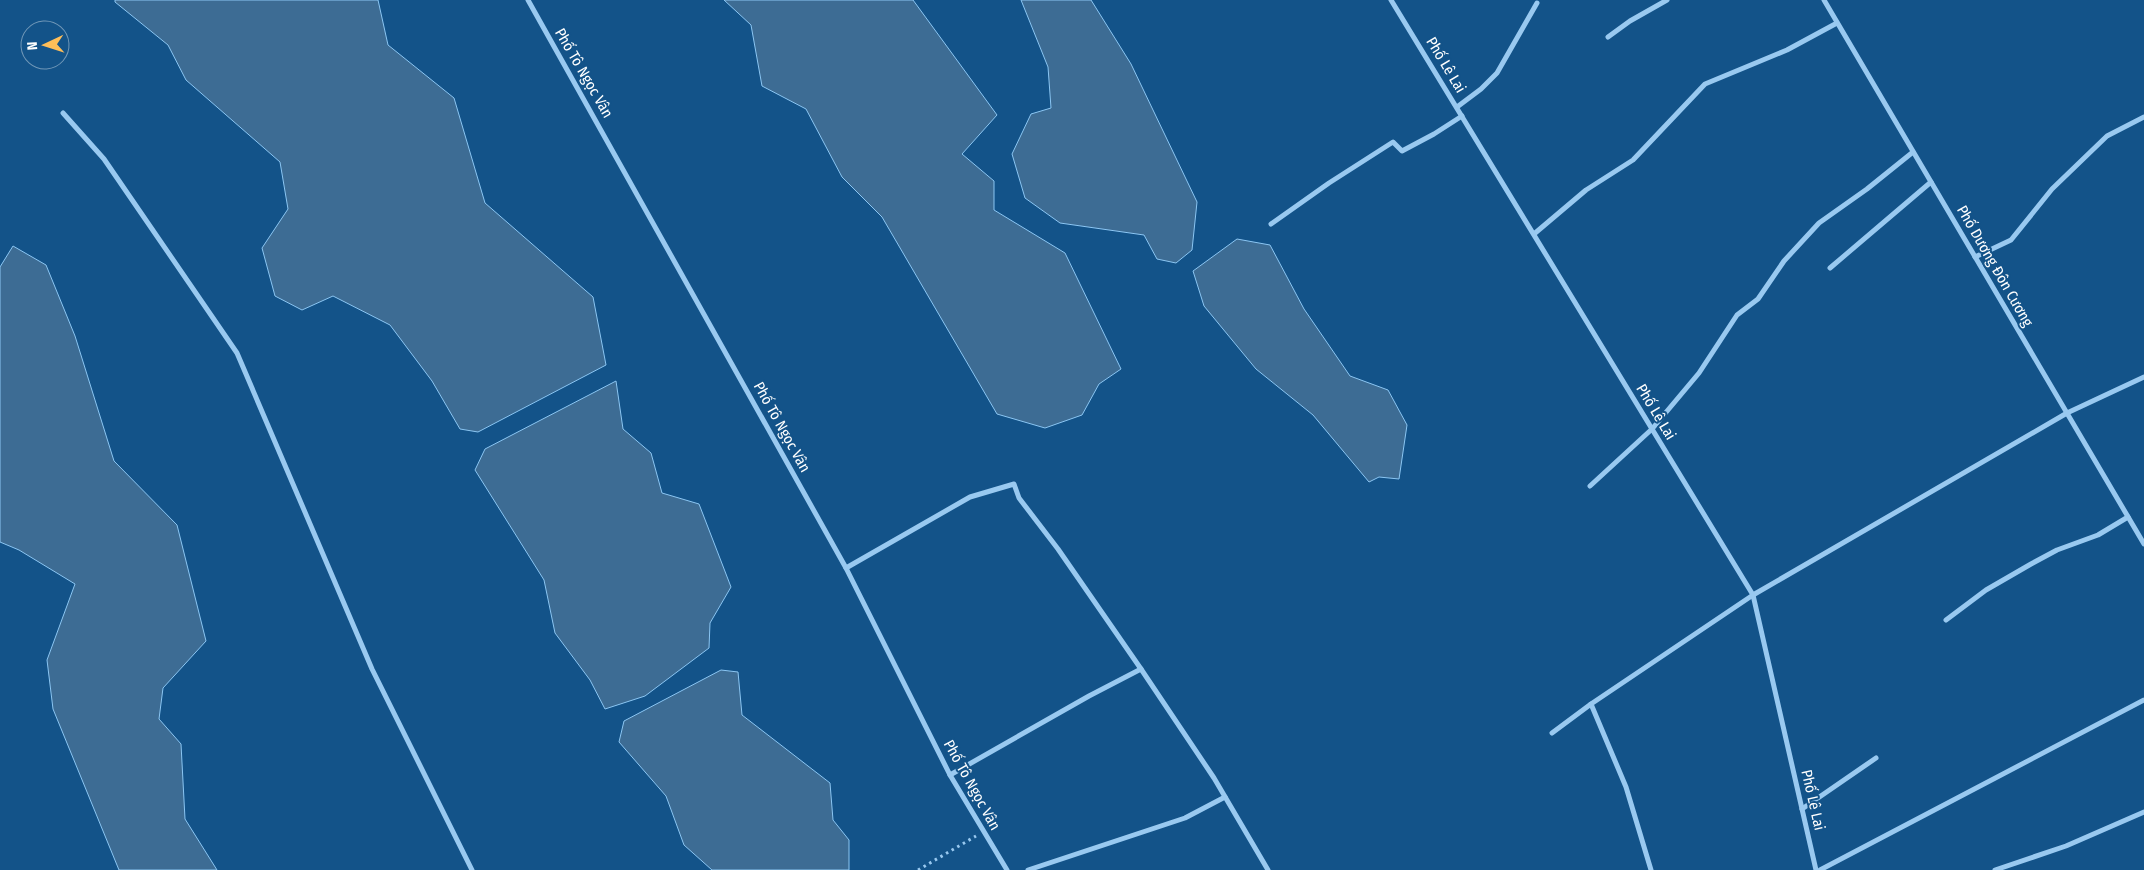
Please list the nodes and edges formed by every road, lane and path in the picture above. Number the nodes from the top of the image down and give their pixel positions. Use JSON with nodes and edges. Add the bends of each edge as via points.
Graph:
{"nodes":[{"id":1,"x":528,"y":0,"type":"edge"},
{"id":2,"x":1391,"y":0,"type":"edge"},
{"id":3,"x":1667,"y":0,"type":"edge"},
{"id":4,"x":1824,"y":0,"type":"edge"},
{"id":5,"x":1537,"y":3,"type":"dead end"},
{"id":6,"x":1837,"y":23,"type":"junction"},
{"id":7,"x":1608,"y":38,"type":"dead end"},
{"id":8,"x":1457,"y":107,"type":"junction"},
{"id":9,"x":63,"y":113,"type":"dead end"},
{"id":10,"x":1462,"y":116,"type":"junction"},
{"id":11,"x":2144,"y":117,"type":"edge"},
{"id":12,"x":1913,"y":152,"type":"junction"},
{"id":13,"x":1931,"y":182,"type":"junction"},
{"id":14,"x":1271,"y":224,"type":"dead end"},
{"id":15,"x":1534,"y":234,"type":"junction"},
{"id":16,"x":1975,"y":257,"type":"junction"},
{"id":17,"x":1830,"y":268,"type":"dead end"},
{"id":18,"x":2144,"y":377,"type":"edge"},
{"id":19,"x":2067,"y":413,"type":"junction"},
{"id":20,"x":1652,"y":429,"type":"junction"},
{"id":21,"x":1590,"y":486,"type":"dead end"},
{"id":22,"x":2128,"y":517,"type":"junction"},
{"id":23,"x":2144,"y":544,"type":"edge"},
{"id":24,"x":846,"y":568,"type":"junction"},
{"id":25,"x":1753,"y":595,"type":"junction"},
{"id":26,"x":1946,"y":620,"type":"dead end"},
{"id":27,"x":1141,"y":669,"type":"junction"},
{"id":28,"x":2144,"y":700,"type":"edge"},
{"id":29,"x":1591,"y":704,"type":"junction"},
{"id":30,"x":1552,"y":733,"type":"dead end"},
{"id":31,"x":1876,"y":758,"type":"dead end"},
{"id":32,"x":950,"y":775,"type":"junction"},
{"id":33,"x":1225,"y":797,"type":"junction"},
{"id":34,"x":1802,"y":809,"type":"junction"},
{"id":35,"x":2144,"y":812,"type":"edge"},
{"id":36,"x":983,"y":832,"type":"junction"},
{"id":37,"x":2016,"y":864,"type":"junction"},
{"id":38,"x":472,"y":870,"type":"edge"},
{"id":39,"x":918,"y":870,"type":"edge"},
{"id":40,"x":1006,"y":870,"type":"edge"},
{"id":41,"x":1028,"y":870,"type":"edge"},
{"id":42,"x":1268,"y":870,"type":"edge"},
{"id":43,"x":1651,"y":870,"type":"edge"},
{"id":44,"x":1816,"y":870,"type":"edge"},
{"id":45,"x":1820,"y":870,"type":"edge"},
{"id":46,"x":1995,"y":870,"type":"edge"},
{"id":47,"x":2018,"y":870,"type":"edge"}],
"edges":[{"from":1,"to":24,"type":"street","name":"Phố Tô Ngọc Vân"},
{"from":2,"to":8,"type":"street","name":"Phố Lê Lai"},
{"from":3,"to":7,"type":"street"},
{"from":4,"to":6,"type":"street","name":"Phố Dương Đôn Cương"},
{"from":5,"to":8,"type":"street","via":[[1497,73]]},
{"from":6,"to":12,"type":"street","name":"Phố Dương Đôn Cương"},
{"from":6,"to":15,"type":"street","via":[[1787,50],[1705,84],[1633,160],[1586,190]]},
{"from":8,"to":10,"type":"street","name":"Phố Lê Lai"},
{"from":9,"to":38,"type":"street","via":[[104,159],[237,353],[372,668]]},
{"from":10,"to":14,"type":"street","via":[[1402,151],[1393,142]]},
{"from":10,"to":15,"type":"street","name":"Phố Lê Lai"},
{"from":11,"to":16,"type":"street","via":[[2107,136],[2052,189],[2011,240]]},
{"from":12,"to":13,"type":"street","name":"Phố Dương Đôn Cương"},
{"from":12,"to":20,"type":"street","via":[[1868,189],[1818,223],[1784,261],[1758,298],[1737,315],[1699,374]]},
{"from":13,"to":16,"type":"street","name":"Phố Dương Đôn Cương"},
{"from":13,"to":17,"type":"street"},
{"from":15,"to":20,"type":"street","name":"Phố Lê Lai"},
{"from":16,"to":19,"type":"street","name":"Phố Dương Đôn Cương"},
{"from":18,"to":19,"type":"street"},
{"from":19,"to":22,"type":"street","name":"Phố Dương Đôn Cương"},
{"from":19,"to":25,"type":"street"},
{"from":20,"to":21,"type":"street"},
{"from":20,"to":25,"type":"street","name":"Phố Lê Lai"},
{"from":22,"to":23,"type":"street","name":"Phố Dương Đôn Cương"},
{"from":22,"to":26,"type":"street","via":[[2098,535],[2030,564],[1986,590]]},
{"from":24,"to":27,"type":"street","via":[[970,497],[1014,484],[1019,498]]},
{"from":24,"to":32,"type":"street","name":"Phố Tô Ngọc Vân"},
{"from":25,"to":29,"type":"street"},
{"from":25,"to":34,"type":"street","name":"Phố Lê Lai"},
{"from":27,"to":32,"type":"street"},
{"from":27,"to":33,"type":"street"},
{"from":28,"to":45,"type":"street"},
{"from":29,"to":30,"type":"street"},
{"from":29,"to":43,"type":"street","via":[[1626,787]]},
{"from":31,"to":34,"type":"street"},
{"from":32,"to":36,"type":"street","name":"Phố Tô Ngọc Vân"},
{"from":33,"to":41,"type":"street","via":[[1184,818]]},
{"from":33,"to":42,"type":"street"},
{"from":34,"to":44,"type":"street","name":"Phố Lê Lai"},
{"from":35,"to":37,"type":"street"},
{"from":36,"to":39,"type":"path"},
{"from":36,"to":40,"type":"street","name":"Phố Tô Ngọc Vân"},
{"from":37,"to":46,"type":"street"},
{"from":37,"to":47,"type":"street"}]}
